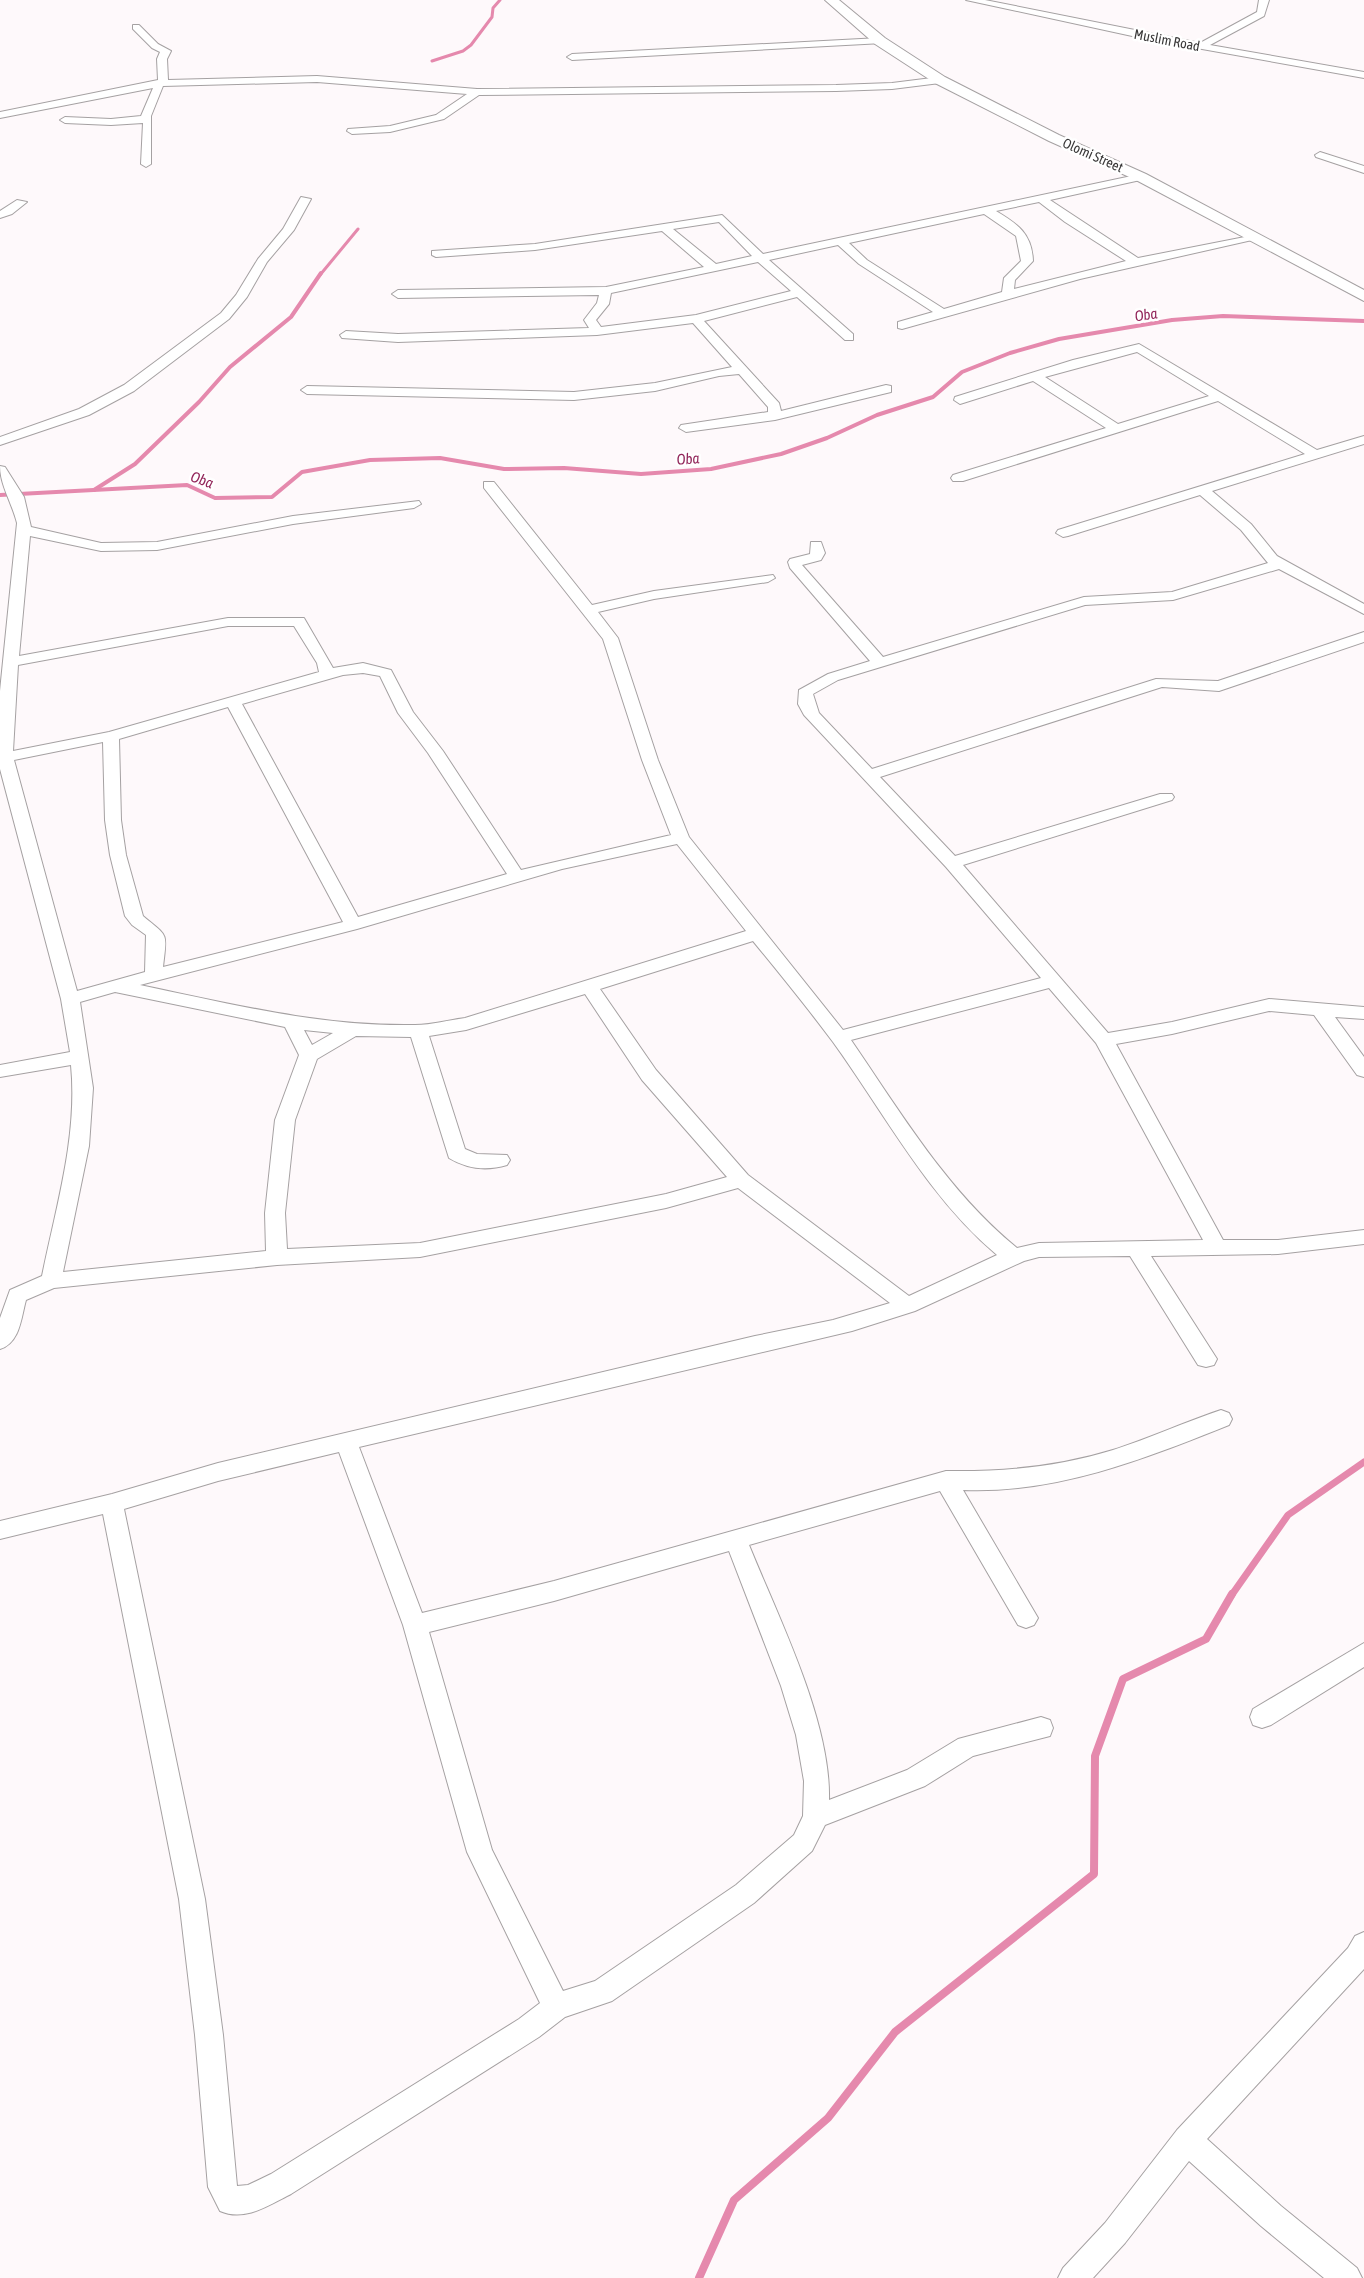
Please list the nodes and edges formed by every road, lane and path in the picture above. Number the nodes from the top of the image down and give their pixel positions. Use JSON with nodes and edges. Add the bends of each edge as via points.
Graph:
{"nodes":[{"id":1,"x":831,"y":0,"type":"edge"},
{"id":2,"x":971,"y":0,"type":"edge"},
{"id":3,"x":1264,"y":0,"type":"edge"},
{"id":4,"x":136,"y":27,"type":"dead end"},
{"id":5,"x":880,"y":41,"type":"junction"},
{"id":6,"x":1202,"y":46,"type":"junction"},
{"id":7,"x":572,"y":57,"type":"dead end"},
{"id":8,"x":1364,"y":75,"type":"edge"},
{"id":9,"x":940,"y":80,"type":"junction"},
{"id":10,"x":161,"y":83,"type":"junction"},
{"id":11,"x":477,"y":92,"type":"junction"},
{"id":12,"x":0,"y":115,"type":"edge"},
{"id":13,"x":147,"y":119,"type":"junction"},
{"id":14,"x":65,"y":120,"type":"dead end"},
{"id":15,"x":352,"y":131,"type":"dead end"},
{"id":16,"x":1320,"y":155,"type":"dead end"},
{"id":17,"x":146,"y":164,"type":"dead end"},
{"id":18,"x":1364,"y":170,"type":"edge"},
{"id":19,"x":1141,"y":177,"type":"junction"},
{"id":20,"x":305,"y":199,"type":"dead end"},
{"id":21,"x":1042,"y":199,"type":"junction"},
{"id":22,"x":21,"y":202,"type":"dead end"},
{"id":23,"x":987,"y":212,"type":"junction"},
{"id":24,"x":0,"y":215,"type":"edge"},
{"id":25,"x":663,"y":226,"type":"junction"},
{"id":26,"x":1255,"y":238,"type":"junction"},
{"id":27,"x":841,"y":241,"type":"junction"},
{"id":28,"x":436,"y":253,"type":"dead end"},
{"id":29,"x":760,"y":258,"type":"junction"},
{"id":30,"x":1137,"y":263,"type":"junction"},
{"id":31,"x":713,"y":268,"type":"junction"},
{"id":32,"x":606,"y":291,"type":"junction"},
{"id":33,"x":799,"y":293,"type":"junction"},
{"id":34,"x":1008,"y":293,"type":"junction"},
{"id":35,"x":398,"y":294,"type":"dead end"},
{"id":36,"x":1364,"y":296,"type":"edge"},
{"id":37,"x":943,"y":313,"type":"junction"},
{"id":38,"x":696,"y":319,"type":"junction"},
{"id":39,"x":902,"y":325,"type":"dead end"},
{"id":40,"x":597,"y":331,"type":"junction"},
{"id":41,"x":346,"y":335,"type":"dead end"},
{"id":42,"x":849,"y":337,"type":"dead end"},
{"id":43,"x":743,"y":370,"type":"junction"},
{"id":44,"x":1036,"y":377,"type":"junction"},
{"id":45,"x":886,"y":389,"type":"dead end"},
{"id":46,"x":307,"y":390,"type":"dead end"},
{"id":47,"x":1218,"y":397,"type":"junction"},
{"id":48,"x":960,"y":400,"type":"dead end"},
{"id":49,"x":775,"y":416,"type":"junction"},
{"id":50,"x":686,"y":428,"type":"dead end"},
{"id":51,"x":1116,"y":428,"type":"junction"},
{"id":52,"x":1364,"y":440,"type":"edge"},
{"id":53,"x":0,"y":441,"type":"edge"},
{"id":54,"x":1314,"y":454,"type":"junction"},
{"id":55,"x":0,"y":470,"type":"edge"},
{"id":56,"x":958,"y":478,"type":"dead end"},
{"id":57,"x":489,"y":485,"type":"dead end"},
{"id":58,"x":1202,"y":490,"type":"junction"},
{"id":59,"x":414,"y":504,"type":"dead end"},
{"id":60,"x":23,"y":530,"type":"junction"},
{"id":61,"x":1063,"y":533,"type":"dead end"},
{"id":62,"x":816,"y":545,"type":"dead end"},
{"id":63,"x":1280,"y":564,"type":"junction"},
{"id":64,"x":768,"y":578,"type":"dead end"},
{"id":65,"x":589,"y":610,"type":"junction"},
{"id":66,"x":1364,"y":610,"type":"edge"},
{"id":67,"x":1364,"y":637,"type":"edge"},
{"id":68,"x":10,"y":662,"type":"junction"},
{"id":69,"x":880,"y":663,"type":"junction"},
{"id":70,"x":327,"y":675,"type":"junction"},
{"id":71,"x":232,"y":700,"type":"junction"},
{"id":72,"x":111,"y":736,"type":"junction"},
{"id":73,"x":5,"y":757,"type":"junction"},
{"id":74,"x":870,"y":775,"type":"junction"},
{"id":75,"x":1166,"y":797,"type":"dead end"},
{"id":76,"x":681,"y":838,"type":"junction"},
{"id":77,"x":952,"y":863,"type":"junction"},
{"id":78,"x":516,"y":875,"type":"junction"},
{"id":79,"x":353,"y":924,"type":"junction"},
{"id":80,"x":759,"y":933,"type":"junction"},
{"id":81,"x":154,"y":974,"type":"junction"},
{"id":82,"x":1053,"y":981,"type":"junction"},
{"id":83,"x":588,"y":985,"type":"junction"},
{"id":84,"x":114,"y":986,"type":"junction"},
{"id":85,"x":70,"y":999,"type":"junction"},
{"id":86,"x":1319,"y":1008,"type":"junction"},
{"id":87,"x":1364,"y":1013,"type":"edge"},
{"id":88,"x":291,"y":1022,"type":"junction"},
{"id":89,"x":353,"y":1029,"type":"junction"},
{"id":90,"x":418,"y":1031,"type":"junction"},
{"id":91,"x":838,"y":1037,"type":"junction"},
{"id":92,"x":1104,"y":1040,"type":"junction"},
{"id":93,"x":309,"y":1055,"type":"junction"},
{"id":94,"x":80,"y":1057,"type":"junction"},
{"id":95,"x":0,"y":1071,"type":"edge"},
{"id":96,"x":1364,"y":1071,"type":"edge"},
{"id":97,"x":500,"y":1160,"type":"dead end"},
{"id":98,"x":741,"y":1180,"type":"junction"},
{"id":99,"x":1364,"y":1237,"type":"edge"},
{"id":100,"x":1136,"y":1248,"type":"junction"},
{"id":101,"x":1217,"y":1248,"type":"junction"},
{"id":102,"x":1011,"y":1256,"type":"junction"},
{"id":103,"x":277,"y":1257,"type":"junction"},
{"id":104,"x":51,"y":1281,"type":"junction"},
{"id":105,"x":8,"y":1300,"type":"edge"},
{"id":106,"x":907,"y":1305,"type":"junction"},
{"id":107,"x":0,"y":1341,"type":"edge"},
{"id":108,"x":1206,"y":1359,"type":"dead end"},
{"id":109,"x":1221,"y":1419,"type":"dead end"},
{"id":110,"x":346,"y":1442,"type":"junction"},
{"id":111,"x":946,"y":1480,"type":"junction"},
{"id":112,"x":112,"y":1503,"type":"junction"},
{"id":113,"x":0,"y":1530,"type":"edge"},
{"id":114,"x":735,"y":1538,"type":"junction"},
{"id":115,"x":1026,"y":1618,"type":"dead end"},
{"id":116,"x":415,"y":1625,"type":"junction"},
{"id":117,"x":1364,"y":1653,"type":"edge"},
{"id":118,"x":1262,"y":1717,"type":"dead end"},
{"id":119,"x":1041,"y":1728,"type":"dead end"},
{"id":120,"x":816,"y":1817,"type":"junction"},
{"id":121,"x":1363,"y":1950,"type":"edge"},
{"id":122,"x":557,"y":2006,"type":"junction"},
{"id":123,"x":1187,"y":2140,"type":"junction"},
{"id":124,"x":1073,"y":2278,"type":"edge"},
{"id":125,"x":1347,"y":2278,"type":"edge"}],
"edges":[{"from":1,"to":5,"type":"main road","name":"Olomi Street"},
{"from":2,"to":6,"type":"street","name":"Muslim Road"},
{"from":3,"to":6,"type":"street","via":[[1261,14]]},
{"from":4,"to":10,"type":"street","via":[[165,51]]},
{"from":5,"to":7,"type":"street"},
{"from":5,"to":9,"type":"main road","name":"Olomi Street"},
{"from":6,"to":8,"type":"street","name":"Muslim Road"},
{"from":9,"to":11,"type":"street","via":[[836,88]]},
{"from":9,"to":19,"type":"main road","name":"Olomi Street"},
{"from":10,"to":11,"type":"street","via":[[327,80]]},
{"from":10,"to":12,"type":"street"},
{"from":10,"to":13,"type":"street"},
{"from":11,"to":15,"type":"street","via":[[441,117],[390,129]]},
{"from":13,"to":14,"type":"street"},
{"from":13,"to":17,"type":"street"},
{"from":16,"to":18,"type":"street"},
{"from":19,"to":21,"type":"street"},
{"from":19,"to":26,"type":"main road","name":"Olomi Street"},
{"from":20,"to":53,"type":"street","via":[[288,230],[225,316],[129,388],[84,412]]},
{"from":21,"to":23,"type":"street"},
{"from":21,"to":30,"type":"street"},
{"from":22,"to":24,"type":"street"},
{"from":23,"to":27,"type":"street"},
{"from":23,"to":34,"type":"street","via":[[1018,230],[1027,245],[1027,261],[1007,281]]},
{"from":25,"to":28,"type":"street","via":[[535,247]]},
{"from":25,"to":29,"type":"street","via":[[722,218]]},
{"from":25,"to":31,"type":"street"},
{"from":26,"to":30,"type":"street"},
{"from":26,"to":36,"type":"main road","name":"Olomi Street"},
{"from":27,"to":29,"type":"street"},
{"from":27,"to":37,"type":"street","via":[[862,262]]},
{"from":29,"to":31,"type":"street"},
{"from":29,"to":33,"type":"street"},
{"from":30,"to":34,"type":"street"},
{"from":31,"to":32,"type":"street"},
{"from":32,"to":35,"type":"street"},
{"from":32,"to":40,"type":"street","via":[[603,304],[590,320]]},
{"from":33,"to":38,"type":"street"},
{"from":33,"to":42,"type":"street"},
{"from":34,"to":37,"type":"street"},
{"from":37,"to":39,"type":"street"},
{"from":38,"to":40,"type":"street"},
{"from":38,"to":43,"type":"street"},
{"from":40,"to":41,"type":"street","via":[[398,338]]},
{"from":43,"to":46,"type":"street","via":[[655,387],[574,396]]},
{"from":43,"to":49,"type":"street","via":[[774,406]]},
{"from":44,"to":47,"type":"street","via":[[1140,348]]},
{"from":44,"to":48,"type":"street"},
{"from":44,"to":51,"type":"street"},
{"from":45,"to":49,"type":"street"},
{"from":47,"to":51,"type":"street"},
{"from":47,"to":54,"type":"street"},
{"from":49,"to":50,"type":"street"},
{"from":51,"to":56,"type":"street"},
{"from":52,"to":54,"type":"street"},
{"from":54,"to":58,"type":"street"},
{"from":55,"to":60,"type":"street","via":[[21,507]]},
{"from":57,"to":65,"type":"street"},
{"from":58,"to":61,"type":"street"},
{"from":58,"to":63,"type":"street","via":[[1246,527]]},
{"from":59,"to":60,"type":"street","via":[[293,520],[157,546],[101,547]]},
{"from":60,"to":68,"type":"street"},
{"from":62,"to":69,"type":"street","via":[[816,557],[795,565]]},
{"from":63,"to":66,"type":"street"},
{"from":63,"to":69,"type":"street","via":[[1173,596],[1084,601]]},
{"from":64,"to":65,"type":"street","via":[[654,595]]},
{"from":65,"to":76,"type":"street","via":[[610,638],[646,750]]},
{"from":67,"to":74,"type":"street","via":[[1219,686],[1161,682]]},
{"from":68,"to":70,"type":"street","via":[[228,622],[299,621],[325,663]]},
{"from":68,"to":73,"type":"street"},
{"from":69,"to":74,"type":"street","via":[[824,681],[805,693],[812,715]]},
{"from":70,"to":71,"type":"street"},
{"from":70,"to":78,"type":"street","via":[[342,669],[363,668],[386,673],[406,713]]},
{"from":71,"to":72,"type":"street"},
{"from":71,"to":79,"type":"street"},
{"from":72,"to":73,"type":"street"},
{"from":72,"to":81,"type":"street","via":[[110,784],[118,855],[138,923],[156,937]]},
{"from":73,"to":85,"type":"street"},
{"from":74,"to":77,"type":"street"},
{"from":75,"to":77,"type":"street"},
{"from":76,"to":78,"type":"street"},
{"from":76,"to":80,"type":"street"},
{"from":77,"to":82,"type":"street"},
{"from":78,"to":79,"type":"street"},
{"from":79,"to":81,"type":"street"},
{"from":80,"to":83,"type":"street"},
{"from":80,"to":91,"type":"street"},
{"from":81,"to":84,"type":"street"},
{"from":82,"to":91,"type":"street"},
{"from":82,"to":92,"type":"street"},
{"from":83,"to":90,"type":"street","via":[[466,1024]]},
{"from":83,"to":98,"type":"street","via":[[649,1075]]},
{"from":84,"to":85,"type":"street"},
{"from":84,"to":88,"type":"street"},
{"from":85,"to":94,"type":"street"},
{"from":86,"to":87,"type":"street"},
{"from":86,"to":92,"type":"street","via":[[1269,1005]]},
{"from":86,"to":96,"type":"street"},
{"from":88,"to":89,"type":"street"},
{"from":88,"to":93,"type":"street"},
{"from":89,"to":90,"type":"street"},
{"from":89,"to":93,"type":"street"},
{"from":90,"to":97,"type":"street","via":[[456,1153],[483,1163]]},
{"from":91,"to":102,"type":"street","via":[[928,1167],[988,1236]]},
{"from":92,"to":101,"type":"street"},
{"from":93,"to":103,"type":"street","via":[[285,1120],[275,1213]]},
{"from":94,"to":95,"type":"street"},
{"from":94,"to":104,"type":"street","via":[[83,1088],[79,1146]]},
{"from":98,"to":103,"type":"street","via":[[666,1201],[420,1250]]},
{"from":98,"to":106,"type":"street"},
{"from":99,"to":101,"type":"street","via":[[1278,1247]]},
{"from":100,"to":101,"type":"street"},
{"from":100,"to":102,"type":"street","via":[[1039,1250]]},
{"from":100,"to":108,"type":"street"},
{"from":102,"to":106,"type":"street"},
{"from":103,"to":104,"type":"street"},
{"from":104,"to":105,"type":"street"},
{"from":105,"to":107,"type":"street","via":[[6,1335]]},
{"from":106,"to":110,"type":"street","via":[[839,1328],[755,1344]]},
{"from":109,"to":111,"type":"street","via":[[1133,1454],[1044,1475],[997,1481]]},
{"from":110,"to":112,"type":"street","via":[[218,1472]]},
{"from":110,"to":116,"type":"street"},
{"from":111,"to":114,"type":"street"},
{"from":111,"to":115,"type":"street"},
{"from":112,"to":113,"type":"street"},
{"from":112,"to":122,"type":"street","via":[[192,1899],[222,2187],[230,2200],[250,2199],[281,2184],[529,2028]]},
{"from":114,"to":116,"type":"street","via":[[554,1591]]},
{"from":114,"to":120,"type":"street","via":[[808,1735],[817,1780]]},
{"from":116,"to":122,"type":"street","via":[[480,1852]]},
{"from":117,"to":118,"type":"street"},
{"from":119,"to":120,"type":"street","via":[[967,1747],[916,1778]]},
{"from":120,"to":122,"type":"street","via":[[802,1843],[745,1894],[602,1992]]},
{"from":121,"to":123,"type":"street"},
{"from":123,"to":124,"type":"street","via":[[1115,2234]]},
{"from":123,"to":125,"type":"street"}]}
